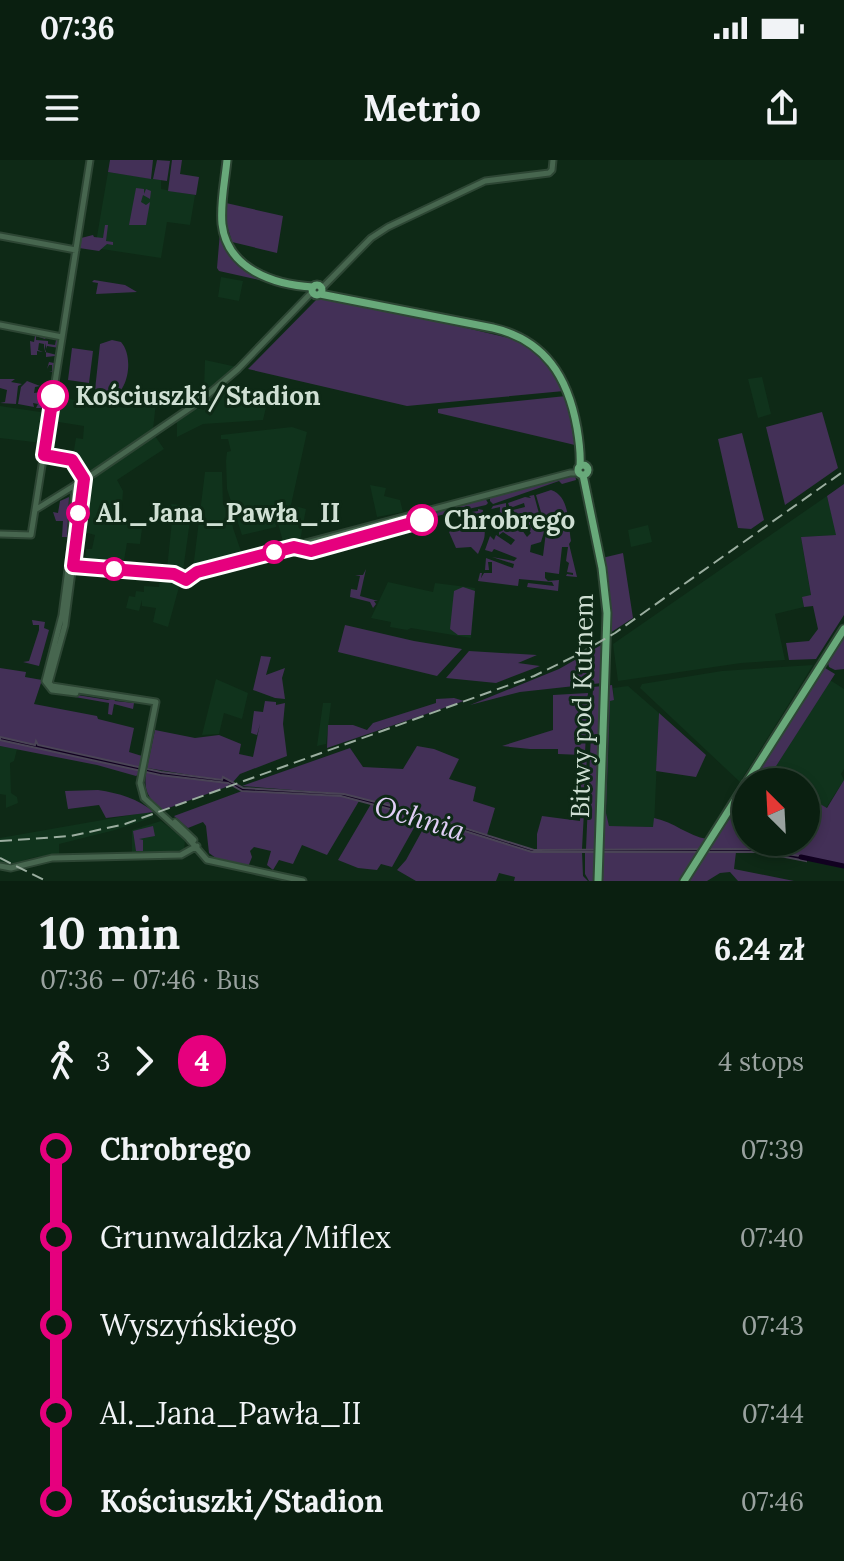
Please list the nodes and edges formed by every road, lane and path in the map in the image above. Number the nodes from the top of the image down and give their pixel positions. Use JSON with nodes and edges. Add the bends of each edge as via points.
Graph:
{"nodes":[{"id":1,"x":90,"y":160,"type":"edge"},
{"id":2,"x":227,"y":160,"type":"edge"},
{"id":3,"x":553,"y":160,"type":"edge"},
{"id":4,"x":0,"y":236,"type":"edge"},
{"id":5,"x":76,"y":250,"type":"junction"},
{"id":6,"x":317,"y":290,"type":"junction"},
{"id":7,"x":0,"y":325,"type":"edge"},
{"id":8,"x":62,"y":337,"type":"junction"},
{"id":9,"x":582,"y":470,"type":"junction"},
{"id":10,"x":93,"y":474,"type":"junction"},
{"id":11,"x":84,"y":479,"type":"junction"},
{"id":12,"x":75,"y":485,"type":"junction"},
{"id":13,"x":82,"y":491,"type":"junction"},
{"id":14,"x":65,"y":492,"type":"junction"},
{"id":15,"x":74,"y":496,"type":"junction"},
{"id":16,"x":35,"y":509,"type":"junction"},
{"id":17,"x":0,"y":534,"type":"edge"},
{"id":18,"x":70,"y":565,"type":"junction"},
{"id":19,"x":844,"y":627,"type":"edge"},
{"id":20,"x":755,"y":768,"type":"edge"},
{"id":21,"x":732,"y":805,"type":"edge"},
{"id":22,"x":197,"y":846,"type":"junction"},
{"id":23,"x":0,"y":866,"type":"edge"},
{"id":24,"x":686,"y":879,"type":"edge"},
{"id":25,"x":303,"y":881,"type":"edge"},
{"id":26,"x":598,"y":881,"type":"edge"}],
"edges":[{"from":1,"to":5,"type":"street"},
{"from":2,"to":6,"type":"main road","name":"Bitwy pod Kutnem","via":[[222,212],[228,243],[256,273]]},
{"from":3,"to":6,"type":"street","via":[[549,173],[485,181],[384,229]]},
{"from":4,"to":5,"type":"street"},
{"from":5,"to":8,"type":"street"},
{"from":6,"to":9,"type":"main road","name":"Bitwy pod Kutnem","via":[[501,330],[533,344],[567,388]]},
{"from":6,"to":10,"type":"street","via":[[202,401]]},
{"from":7,"to":8,"type":"street"},
{"from":8,"to":16,"type":"street"},
{"from":9,"to":18,"type":"street","via":[[186,575]]},
{"from":9,"to":26,"type":"main road","name":"Bitwy pod Kutnem","via":[[607,613]]},
{"from":10,"to":11,"type":"street"},
{"from":10,"to":13,"type":"street"},
{"from":11,"to":12,"type":"street"},
{"from":11,"to":13,"type":"street"},
{"from":12,"to":13,"type":"street"},
{"from":12,"to":14,"type":"street"},
{"from":12,"to":15,"type":"street"},
{"from":13,"to":18,"type":"street"},
{"from":14,"to":15,"type":"street"},
{"from":14,"to":16,"type":"street"},
{"from":15,"to":18,"type":"street"},
{"from":16,"to":17,"type":"street","via":[[31,535]]},
{"from":18,"to":22,"type":"street","via":[[65,625],[47,684],[156,702],[140,788],[148,803]]},
{"from":19,"to":20,"type":"main road"},
{"from":21,"to":24,"type":"main road"},
{"from":22,"to":23,"type":"street","via":[[181,855],[52,858]]},
{"from":22,"to":25,"type":"street","via":[[210,861]]}]}
